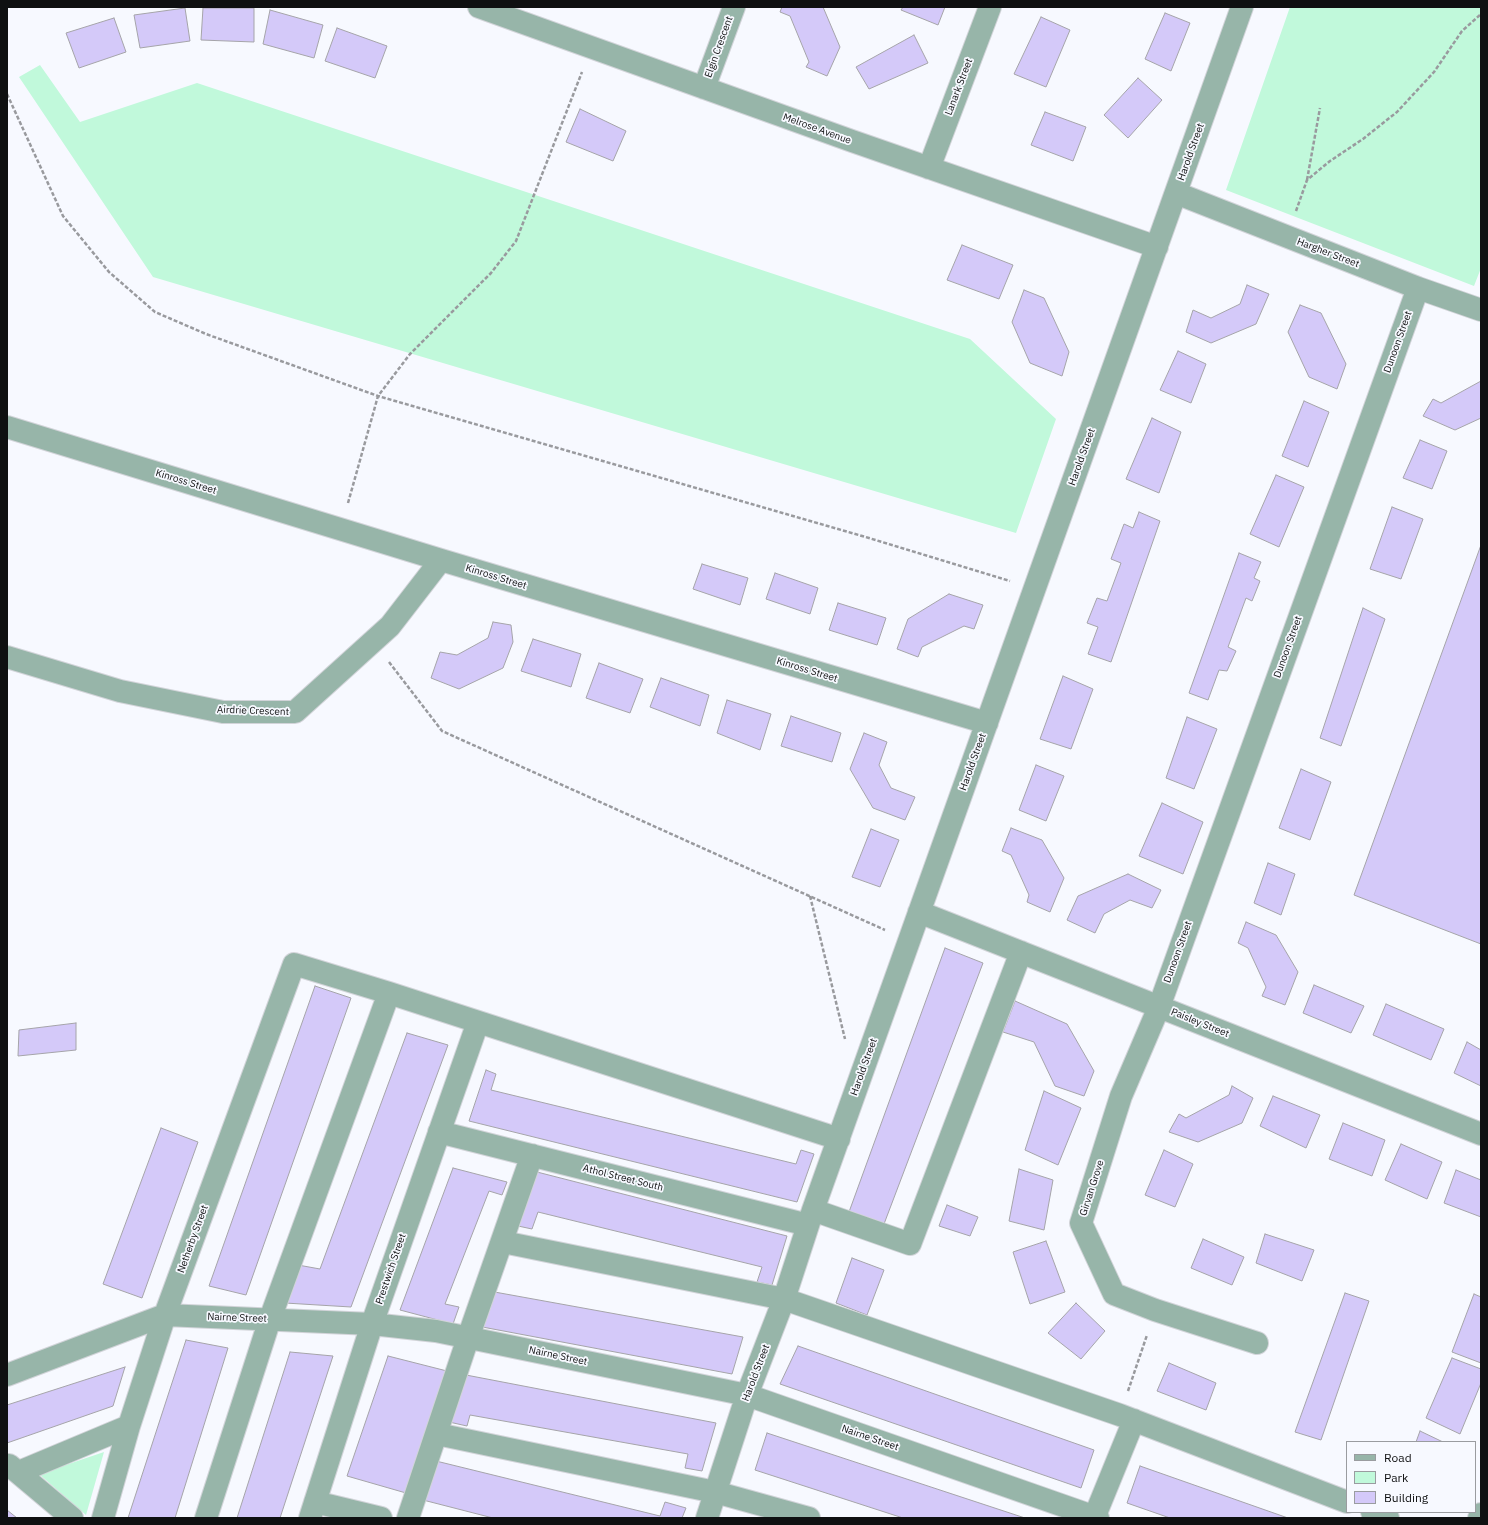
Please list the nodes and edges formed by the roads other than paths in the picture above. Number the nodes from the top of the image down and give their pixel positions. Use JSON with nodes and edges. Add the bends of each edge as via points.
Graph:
{"nodes":[{"id":1,"x":479,"y":7,"type":"edge"},
{"id":2,"x":734,"y":7,"type":"edge"},
{"id":3,"x":990,"y":7,"type":"edge"},
{"id":4,"x":1242,"y":7,"type":"edge"},
{"id":5,"x":704,"y":88,"type":"junction"},
{"id":6,"x":929,"y":168,"type":"junction"},
{"id":7,"x":1176,"y":193,"type":"junction"},
{"id":8,"x":1156,"y":247,"type":"junction"},
{"id":9,"x":1418,"y":288,"type":"junction"},
{"id":10,"x":1481,"y":310,"type":"edge"},
{"id":11,"x":7,"y":427,"type":"edge"},
{"id":12,"x":440,"y":560,"type":"junction"},
{"id":13,"x":7,"y":658,"type":"edge"},
{"id":14,"x":987,"y":724,"type":"junction"},
{"id":15,"x":919,"y":912,"type":"junction"},
{"id":16,"x":1021,"y":952,"type":"junction"},
{"id":17,"x":389,"y":993,"type":"junction"},
{"id":18,"x":1159,"y":1006,"type":"junction"},
{"id":19,"x":478,"y":1022,"type":"junction"},
{"id":20,"x":439,"y":1132,"type":"junction"},
{"id":21,"x":1481,"y":1134,"type":"edge"},
{"id":22,"x":839,"y":1139,"type":"junction"},
{"id":23,"x":532,"y":1155,"type":"junction"},
{"id":24,"x":811,"y":1218,"type":"junction"},
{"id":25,"x":502,"y":1242,"type":"junction"},
{"id":26,"x":784,"y":1299,"type":"junction"},
{"id":27,"x":165,"y":1315,"type":"junction"},
{"id":28,"x":270,"y":1319,"type":"junction"},
{"id":29,"x":372,"y":1324,"type":"junction"},
{"id":30,"x":468,"y":1338,"type":"junction"},
{"id":31,"x":1257,"y":1343,"type":"dead end"},
{"id":32,"x":7,"y":1375,"type":"edge"},
{"id":33,"x":747,"y":1395,"type":"junction"},
{"id":34,"x":1127,"y":1418,"type":"junction"},
{"id":35,"x":129,"y":1426,"type":"junction"},
{"id":36,"x":436,"y":1434,"type":"junction"},
{"id":37,"x":13,"y":1467,"type":"edge"},
{"id":38,"x":715,"y":1492,"type":"junction"},
{"id":39,"x":1346,"y":1502,"type":"edge"},
{"id":40,"x":312,"y":1510,"type":"edge"},
{"id":41,"x":1375,"y":1513,"type":"edge"},
{"id":42,"x":1481,"y":1514,"type":"edge"},
{"id":43,"x":72,"y":1518,"type":"edge"},
{"id":44,"x":103,"y":1518,"type":"edge"},
{"id":45,"x":206,"y":1518,"type":"edge"},
{"id":46,"x":381,"y":1518,"type":"edge"},
{"id":47,"x":408,"y":1518,"type":"edge"},
{"id":48,"x":707,"y":1518,"type":"edge"},
{"id":49,"x":809,"y":1518,"type":"edge"},
{"id":50,"x":1095,"y":1518,"type":"edge"},
{"id":51,"x":1388,"y":1518,"type":"edge"},
{"id":52,"x":1479,"y":1518,"type":"edge"}],
"edges":[{"from":1,"to":5,"type":"street","name":"Melrose Avenue"},
{"from":2,"to":5,"type":"street","name":"Elgin Crescent"},
{"from":3,"to":6,"type":"street","name":"Lanark Street"},
{"from":4,"to":7,"type":"street","name":"Harold Street"},
{"from":5,"to":6,"type":"street","name":"Melrose Avenue"},
{"from":6,"to":8,"type":"street","name":"Melrose Avenue"},
{"from":7,"to":8,"type":"street","name":"Harold Street"},
{"from":7,"to":9,"type":"street","name":"Hargher Street"},
{"from":8,"to":14,"type":"street","name":"Harold Street"},
{"from":9,"to":10,"type":"street","name":"Hargher Street"},
{"from":9,"to":18,"type":"street","name":"Dunoon Street"},
{"from":11,"to":12,"type":"street","name":"Kinross Street"},
{"from":12,"to":13,"type":"street","name":"Airdrie Crescent","via":[[390,626],[295,712],[223,712],[120,691]]},
{"from":12,"to":14,"type":"street","name":"Kinross Street"},
{"from":14,"to":15,"type":"street","name":"Harold Street"},
{"from":15,"to":16,"type":"street","name":"Paisley Street"},
{"from":15,"to":22,"type":"street","name":"Harold Street"},
{"from":16,"to":18,"type":"street","name":"Paisley Street"},
{"from":16,"to":24,"type":"street","name":"Athol Street South","via":[[910,1244]]},
{"from":17,"to":19,"type":"street"},
{"from":17,"to":27,"type":"street","name":"Netherby Street","via":[[294,964]]},
{"from":17,"to":28,"type":"street"},
{"from":18,"to":21,"type":"street","name":"Paisley Street"},
{"from":18,"to":31,"type":"street","name":"Girvan Grove","via":[[1121,1096],[1081,1223],[1114,1294]]},
{"from":19,"to":20,"type":"street","name":"Prestwich Street"},
{"from":19,"to":22,"type":"street"},
{"from":20,"to":23,"type":"street","name":"Athol Street South"},
{"from":20,"to":29,"type":"street","name":"Prestwich Street"},
{"from":22,"to":24,"type":"street","name":"Harold Street"},
{"from":23,"to":24,"type":"street","name":"Athol Street South"},
{"from":23,"to":25,"type":"street"},
{"from":24,"to":26,"type":"street","name":"Harold Street"},
{"from":25,"to":26,"type":"street"},
{"from":25,"to":30,"type":"street"},
{"from":26,"to":33,"type":"street","name":"Harold Street"},
{"from":26,"to":34,"type":"street"},
{"from":27,"to":28,"type":"street","name":"Nairne Street"},
{"from":27,"to":32,"type":"street","name":"Nairne Street"},
{"from":27,"to":35,"type":"street","name":"Netherby Street"},
{"from":28,"to":29,"type":"street","name":"Nairne Street"},
{"from":28,"to":45,"type":"street"},
{"from":29,"to":30,"type":"street","name":"Nairne Street","via":[[436,1331]]},
{"from":29,"to":40,"type":"street","name":"Prestwich Street"},
{"from":30,"to":33,"type":"street","name":"Nairne Street"},
{"from":30,"to":36,"type":"street"},
{"from":33,"to":38,"type":"street","name":"Harold Street"},
{"from":33,"to":50,"type":"street","name":"Nairne Street"},
{"from":34,"to":39,"type":"street"},
{"from":34,"to":50,"type":"street"},
{"from":35,"to":37,"type":"street"},
{"from":35,"to":44,"type":"street","name":"Netherby Street"},
{"from":36,"to":38,"type":"street"},
{"from":36,"to":47,"type":"street"},
{"from":37,"to":43,"type":"street"},
{"from":38,"to":48,"type":"street","name":"Harold Street"},
{"from":38,"to":49,"type":"street"},
{"from":40,"to":46,"type":"street"},
{"from":41,"to":51,"type":"street"},
{"from":42,"to":52,"type":"street"}]}
